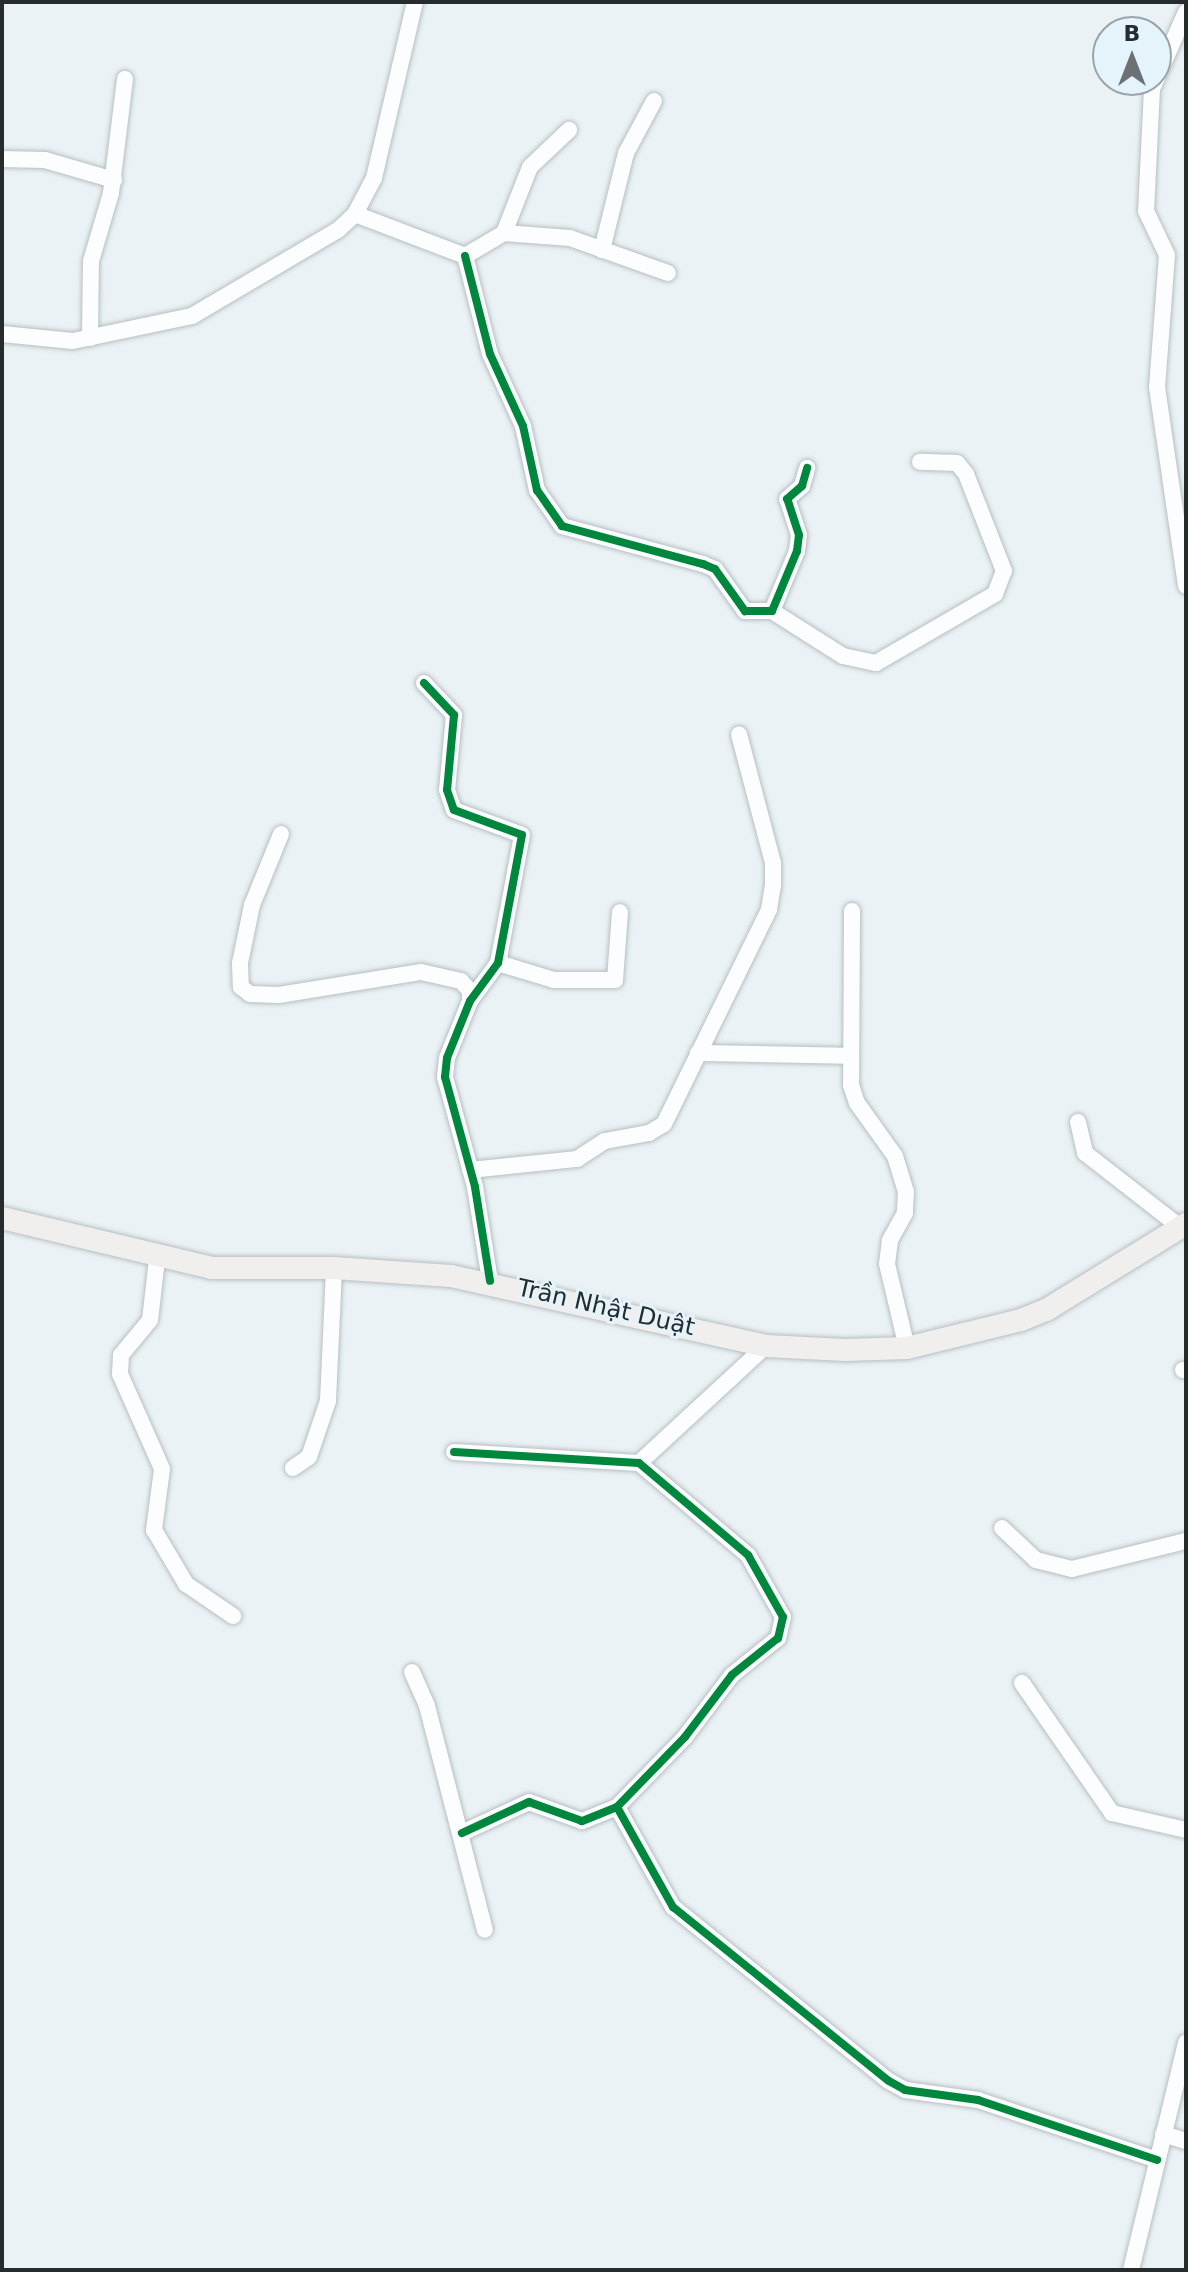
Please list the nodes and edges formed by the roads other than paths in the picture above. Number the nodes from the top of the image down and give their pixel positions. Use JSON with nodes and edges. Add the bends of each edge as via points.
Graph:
{"nodes":[{"id":1,"x":415,"y":2,"type":"edge"},
{"id":2,"x":1186,"y":12,"type":"edge"},
{"id":3,"x":125,"y":79,"type":"dead end"},
{"id":4,"x":654,"y":101,"type":"dead end"},
{"id":5,"x":569,"y":130,"type":"dead end"},
{"id":6,"x":2,"y":159,"type":"edge"},
{"id":7,"x":114,"y":180,"type":"junction"},
{"id":8,"x":355,"y":214,"type":"junction"},
{"id":9,"x":504,"y":233,"type":"junction"},
{"id":10,"x":602,"y":250,"type":"junction"},
{"id":11,"x":465,"y":256,"type":"junction"},
{"id":12,"x":668,"y":273,"type":"dead end"},
{"id":13,"x":2,"y":334,"type":"edge"},
{"id":14,"x":90,"y":338,"type":"junction"},
{"id":15,"x":920,"y":462,"type":"dead end"},
{"id":16,"x":807,"y":468,"type":"dead end"},
{"id":17,"x":1186,"y":586,"type":"edge"},
{"id":18,"x":772,"y":611,"type":"junction"},
{"id":19,"x":424,"y":683,"type":"dead end"},
{"id":20,"x":739,"y":734,"type":"dead end"},
{"id":21,"x":281,"y":834,"type":"dead end"},
{"id":22,"x":852,"y":911,"type":"dead end"},
{"id":23,"x":620,"y":912,"type":"dead end"},
{"id":24,"x":498,"y":963,"type":"junction"},
{"id":25,"x":470,"y":1001,"type":"junction"},
{"id":26,"x":698,"y":1053,"type":"junction"},
{"id":27,"x":851,"y":1056,"type":"junction"},
{"id":28,"x":1078,"y":1122,"type":"dead end"},
{"id":29,"x":470,"y":1170,"type":"junction"},
{"id":30,"x":2,"y":1218,"type":"edge"},
{"id":31,"x":1183,"y":1226,"type":"edge"},
{"id":32,"x":157,"y":1259,"type":"junction"},
{"id":33,"x":334,"y":1268,"type":"junction"},
{"id":34,"x":490,"y":1281,"type":"junction"},
{"id":35,"x":766,"y":1346,"type":"junction"},
{"id":36,"x":907,"y":1348,"type":"junction"},
{"id":37,"x":454,"y":1452,"type":"dead end"},
{"id":38,"x":639,"y":1463,"type":"junction"},
{"id":39,"x":293,"y":1468,"type":"dead end"},
{"id":40,"x":1002,"y":1528,"type":"dead end"},
{"id":41,"x":1186,"y":1541,"type":"edge"},
{"id":42,"x":233,"y":1616,"type":"dead end"},
{"id":43,"x":412,"y":1672,"type":"dead end"},
{"id":44,"x":1022,"y":1683,"type":"dead end"},
{"id":45,"x":617,"y":1807,"type":"junction"},
{"id":46,"x":1186,"y":1830,"type":"edge"},
{"id":47,"x":462,"y":1833,"type":"junction"},
{"id":48,"x":485,"y":1930,"type":"dead end"},
{"id":49,"x":1186,"y":2043,"type":"edge"},
{"id":50,"x":1163,"y":2134,"type":"junction"},
{"id":51,"x":1186,"y":2141,"type":"edge"},
{"id":52,"x":1157,"y":2160,"type":"junction"},
{"id":53,"x":1131,"y":2270,"type":"edge"}],
"edges":[{"from":1,"to":8,"type":"street","via":[[374,178]]},
{"from":2,"to":17,"type":"street","via":[[1152,89],[1146,211],[1167,255],[1157,387]]},
{"from":3,"to":7,"type":"street"},
{"from":4,"to":10,"type":"street","via":[[626,153]]},
{"from":5,"to":9,"type":"street","via":[[530,167]]},
{"from":6,"to":7,"type":"street","via":[[45,160]]},
{"from":7,"to":14,"type":"street","via":[[91,261]]},
{"from":8,"to":11,"type":"street"},
{"from":8,"to":14,"type":"street","via":[[338,230],[210,308]]},
{"from":9,"to":10,"type":"street","via":[[553,234]]},
{"from":9,"to":11,"type":"street"},
{"from":10,"to":12,"type":"street"},
{"from":11,"to":18,"type":"street","via":[[490,354],[523,426],[537,490],[562,526],[703,564],[715,569],[745,611]]},
{"from":13,"to":14,"type":"street","via":[[54,342]]},
{"from":15,"to":18,"type":"street","via":[[957,463],[966,474],[1004,571],[995,594],[876,663],[843,656]]},
{"from":16,"to":18,"type":"street","via":[[802,486],[787,499],[799,535],[797,551]]},
{"from":19,"to":24,"type":"street","via":[[454,715],[447,790],[454,810],[522,835]]},
{"from":20,"to":26,"type":"street","via":[[773,863],[773,886],[769,910]]},
{"from":21,"to":25,"type":"street","via":[[252,905],[240,963],[241,987],[250,994],[279,995],[421,972],[461,981],[470,991]]},
{"from":22,"to":27,"type":"street"},
{"from":23,"to":24,"type":"street","via":[[615,980],[554,980]]},
{"from":24,"to":25,"type":"street"},
{"from":25,"to":29,"type":"street","via":[[447,1058],[445,1077]]},
{"from":26,"to":27,"type":"street"},
{"from":26,"to":29,"type":"street","via":[[658,1130],[614,1137],[577,1159]]},
{"from":27,"to":36,"type":"street","via":[[857,1103],[886,1138],[906,1191],[905,1213],[890,1240],[887,1264]]},
{"from":28,"to":31,"type":"street","via":[[1085,1153]]},
{"from":29,"to":34,"type":"street"},
{"from":30,"to":32,"type":"main road","name":"Trần Nhật Duật"},
{"from":31,"to":36,"type":"main road","name":"Trần Nhật Duật","via":[[1046,1310]]},
{"from":32,"to":33,"type":"main road","name":"Trần Nhật Duật","via":[[212,1268]]},
{"from":32,"to":42,"type":"street","via":[[150,1320],[121,1355],[120,1374],[162,1469],[154,1530],[186,1584]]},
{"from":33,"to":34,"type":"main road","name":"Trần Nhật Duật"},
{"from":33,"to":39,"type":"street","via":[[328,1401],[309,1457]]},
{"from":34,"to":35,"type":"main road","name":"Trần Nhật Duật"},
{"from":35,"to":36,"type":"main road","name":"Trần Nhật Duật"},
{"from":35,"to":38,"type":"street"},
{"from":37,"to":38,"type":"street"},
{"from":38,"to":45,"type":"street","via":[[748,1555],[783,1617],[782,1629],[732,1675],[685,1737]]},
{"from":40,"to":41,"type":"street","via":[[1036,1560],[1072,1569]]},
{"from":43,"to":47,"type":"street","via":[[427,1706]]},
{"from":44,"to":46,"type":"street","via":[[1112,1813]]},
{"from":45,"to":47,"type":"street","via":[[582,1821],[529,1802]]},
{"from":45,"to":52,"type":"street","via":[[673,1907],[889,2081],[905,2090],[978,2100]]},
{"from":47,"to":48,"type":"street"},
{"from":49,"to":50,"type":"street"},
{"from":50,"to":51,"type":"street"},
{"from":50,"to":52,"type":"street"},
{"from":52,"to":53,"type":"street"}]}
